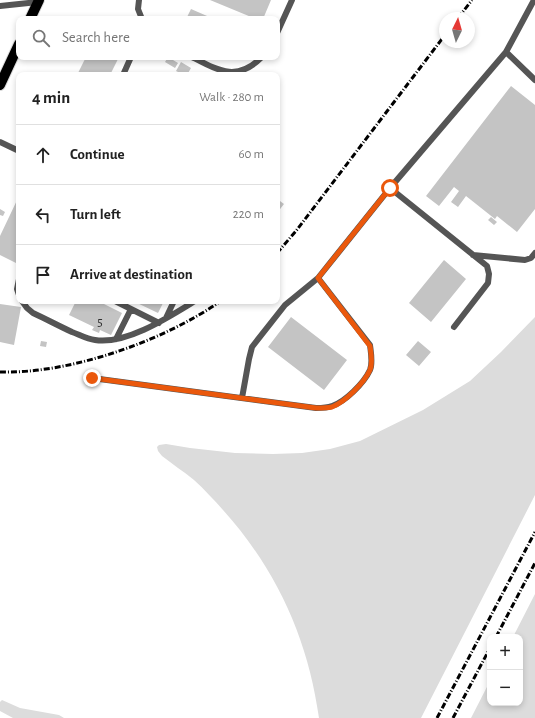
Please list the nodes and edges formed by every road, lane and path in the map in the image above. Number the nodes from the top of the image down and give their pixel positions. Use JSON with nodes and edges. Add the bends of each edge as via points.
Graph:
{"nodes":[{"id":1,"x":139,"y":0,"type":"edge"},
{"id":2,"x":292,"y":0,"type":"edge"},
{"id":3,"x":534,"y":0,"type":"edge"},
{"id":4,"x":38,"y":1,"type":"edge"},
{"id":5,"x":0,"y":6,"type":"edge"},
{"id":6,"x":31,"y":16,"type":"edge"},
{"id":7,"x":141,"y":16,"type":"edge"},
{"id":8,"x":280,"y":26,"type":"edge"},
{"id":9,"x":16,"y":50,"type":"edge"},
{"id":10,"x":506,"y":52,"type":"junction"},
{"id":11,"x":130,"y":60,"type":"edge"},
{"id":12,"x":198,"y":60,"type":"edge"},
{"id":13,"x":258,"y":60,"type":"edge"},
{"id":14,"x":124,"y":72,"type":"edge"},
{"id":15,"x":230,"y":72,"type":"edge"},
{"id":16,"x":238,"y":72,"type":"edge"},
{"id":17,"x":535,"y":80,"type":"edge"},
{"id":18,"x":0,"y":85,"type":"edge"},
{"id":19,"x":0,"y":142,"type":"edge"},
{"id":20,"x":16,"y":150,"type":"edge"},
{"id":21,"x":390,"y":188,"type":"junction"},
{"id":22,"x":535,"y":253,"type":"edge"},
{"id":23,"x":473,"y":255,"type":"junction"},
{"id":24,"x":318,"y":278,"type":"junction"},
{"id":25,"x":24,"y":304,"type":"edge"},
{"id":26,"x":121,"y":304,"type":"edge"},
{"id":27,"x":173,"y":304,"type":"edge"},
{"id":28,"x":190,"y":304,"type":"edge"},
{"id":29,"x":131,"y":309,"type":"junction"},
{"id":30,"x":166,"y":318,"type":"junction"},
{"id":31,"x":159,"y":323,"type":"junction"},
{"id":32,"x":454,"y":327,"type":"dead end"},
{"id":33,"x":116,"y":339,"type":"junction"},
{"id":34,"x":92,"y":378,"type":"dead end"},
{"id":35,"x":242,"y":398,"type":"junction"}],
"edges":[{"from":1,"to":7,"type":"lane"},
{"from":2,"to":8,"type":"lane"},
{"from":3,"to":10,"type":"lane"},
{"from":4,"to":5,"type":"lane"},
{"from":4,"to":6,"type":"main road"},
{"from":9,"to":18,"type":"main road"},
{"from":10,"to":17,"type":"lane"},
{"from":10,"to":21,"type":"lane"},
{"from":11,"to":14,"type":"lane"},
{"from":12,"to":15,"type":"lane","via":[[219,70]]},
{"from":13,"to":16,"type":"lane","via":[[249,68]]},
{"from":19,"to":20,"type":"lane"},
{"from":21,"to":23,"type":"lane"},
{"from":21,"to":24,"type":"lane"},
{"from":22,"to":23,"type":"lane","via":[[525,260]]},
{"from":23,"to":32,"type":"lane","via":[[487,266],[488,283]]},
{"from":24,"to":35,"type":"lane","via":[[286,305],[252,347]]},
{"from":24,"to":35,"type":"lane","via":[[370,346],[370,370],[356,390],[331,407],[316,408]]},
{"from":25,"to":33,"type":"lane","via":[[33,314],[88,339]]},
{"from":26,"to":29,"type":"lane"},
{"from":27,"to":30,"type":"lane"},
{"from":28,"to":30,"type":"lane"},
{"from":29,"to":31,"type":"lane"},
{"from":29,"to":33,"type":"lane"},
{"from":30,"to":31,"type":"lane"},
{"from":31,"to":33,"type":"lane"},
{"from":34,"to":35,"type":"lane"}]}
